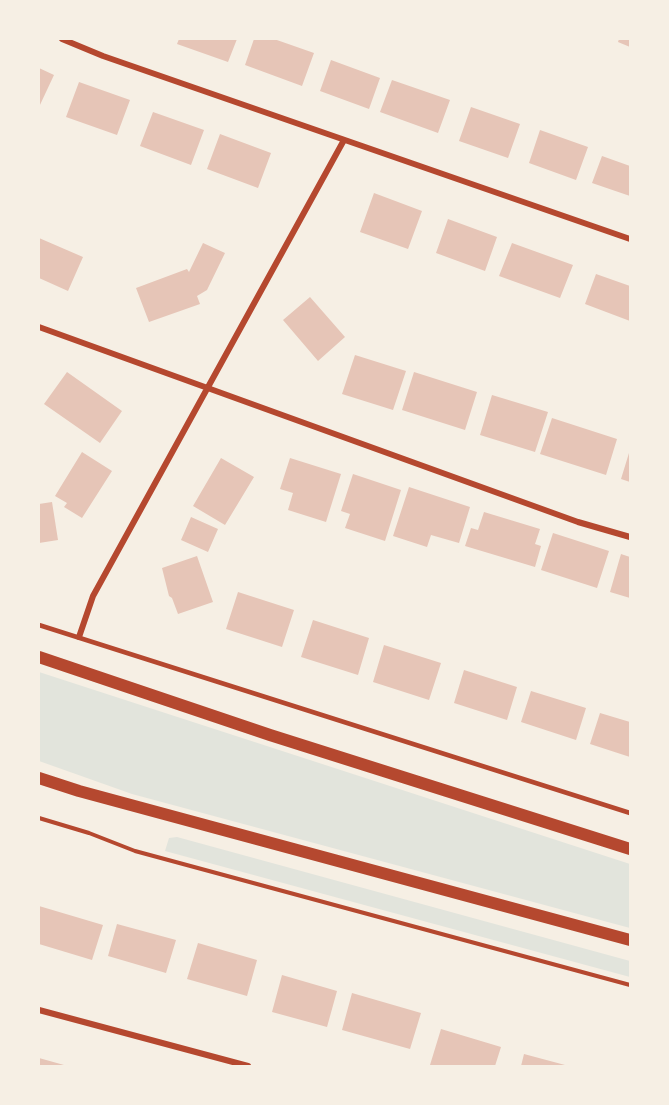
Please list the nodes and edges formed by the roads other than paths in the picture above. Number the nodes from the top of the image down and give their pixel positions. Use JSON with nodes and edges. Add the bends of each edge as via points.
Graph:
{"nodes":[{"id":1,"x":62,"y":39,"type":"edge"},
{"id":2,"x":344,"y":140,"type":"junction"},
{"id":3,"x":630,"y":239,"type":"edge"},
{"id":4,"x":39,"y":327,"type":"edge"},
{"id":5,"x":209,"y":387,"type":"junction"},
{"id":6,"x":630,"y":537,"type":"edge"},
{"id":7,"x":39,"y":625,"type":"edge"},
{"id":8,"x":79,"y":637,"type":"junction"},
{"id":9,"x":39,"y":657,"type":"edge"},
{"id":10,"x":39,"y":778,"type":"edge"},
{"id":11,"x":630,"y":813,"type":"edge"},
{"id":12,"x":630,"y":849,"type":"edge"},
{"id":13,"x":630,"y":940,"type":"edge"},
{"id":14,"x":39,"y":1010,"type":"edge"},
{"id":15,"x":248,"y":1066,"type":"edge"}],
"edges":[{"from":1,"to":2,"type":"street"},
{"from":2,"to":3,"type":"street"},
{"from":2,"to":5,"type":"street"},
{"from":4,"to":5,"type":"street"},
{"from":5,"to":6,"type":"street","via":[[578,522]]},
{"from":5,"to":8,"type":"street","via":[[93,596]]},
{"from":7,"to":8,"type":"lane"},
{"from":8,"to":11,"type":"lane"},
{"from":9,"to":12,"type":"main road"},
{"from":10,"to":13,"type":"main road"},
{"from":14,"to":15,"type":"street"}]}
